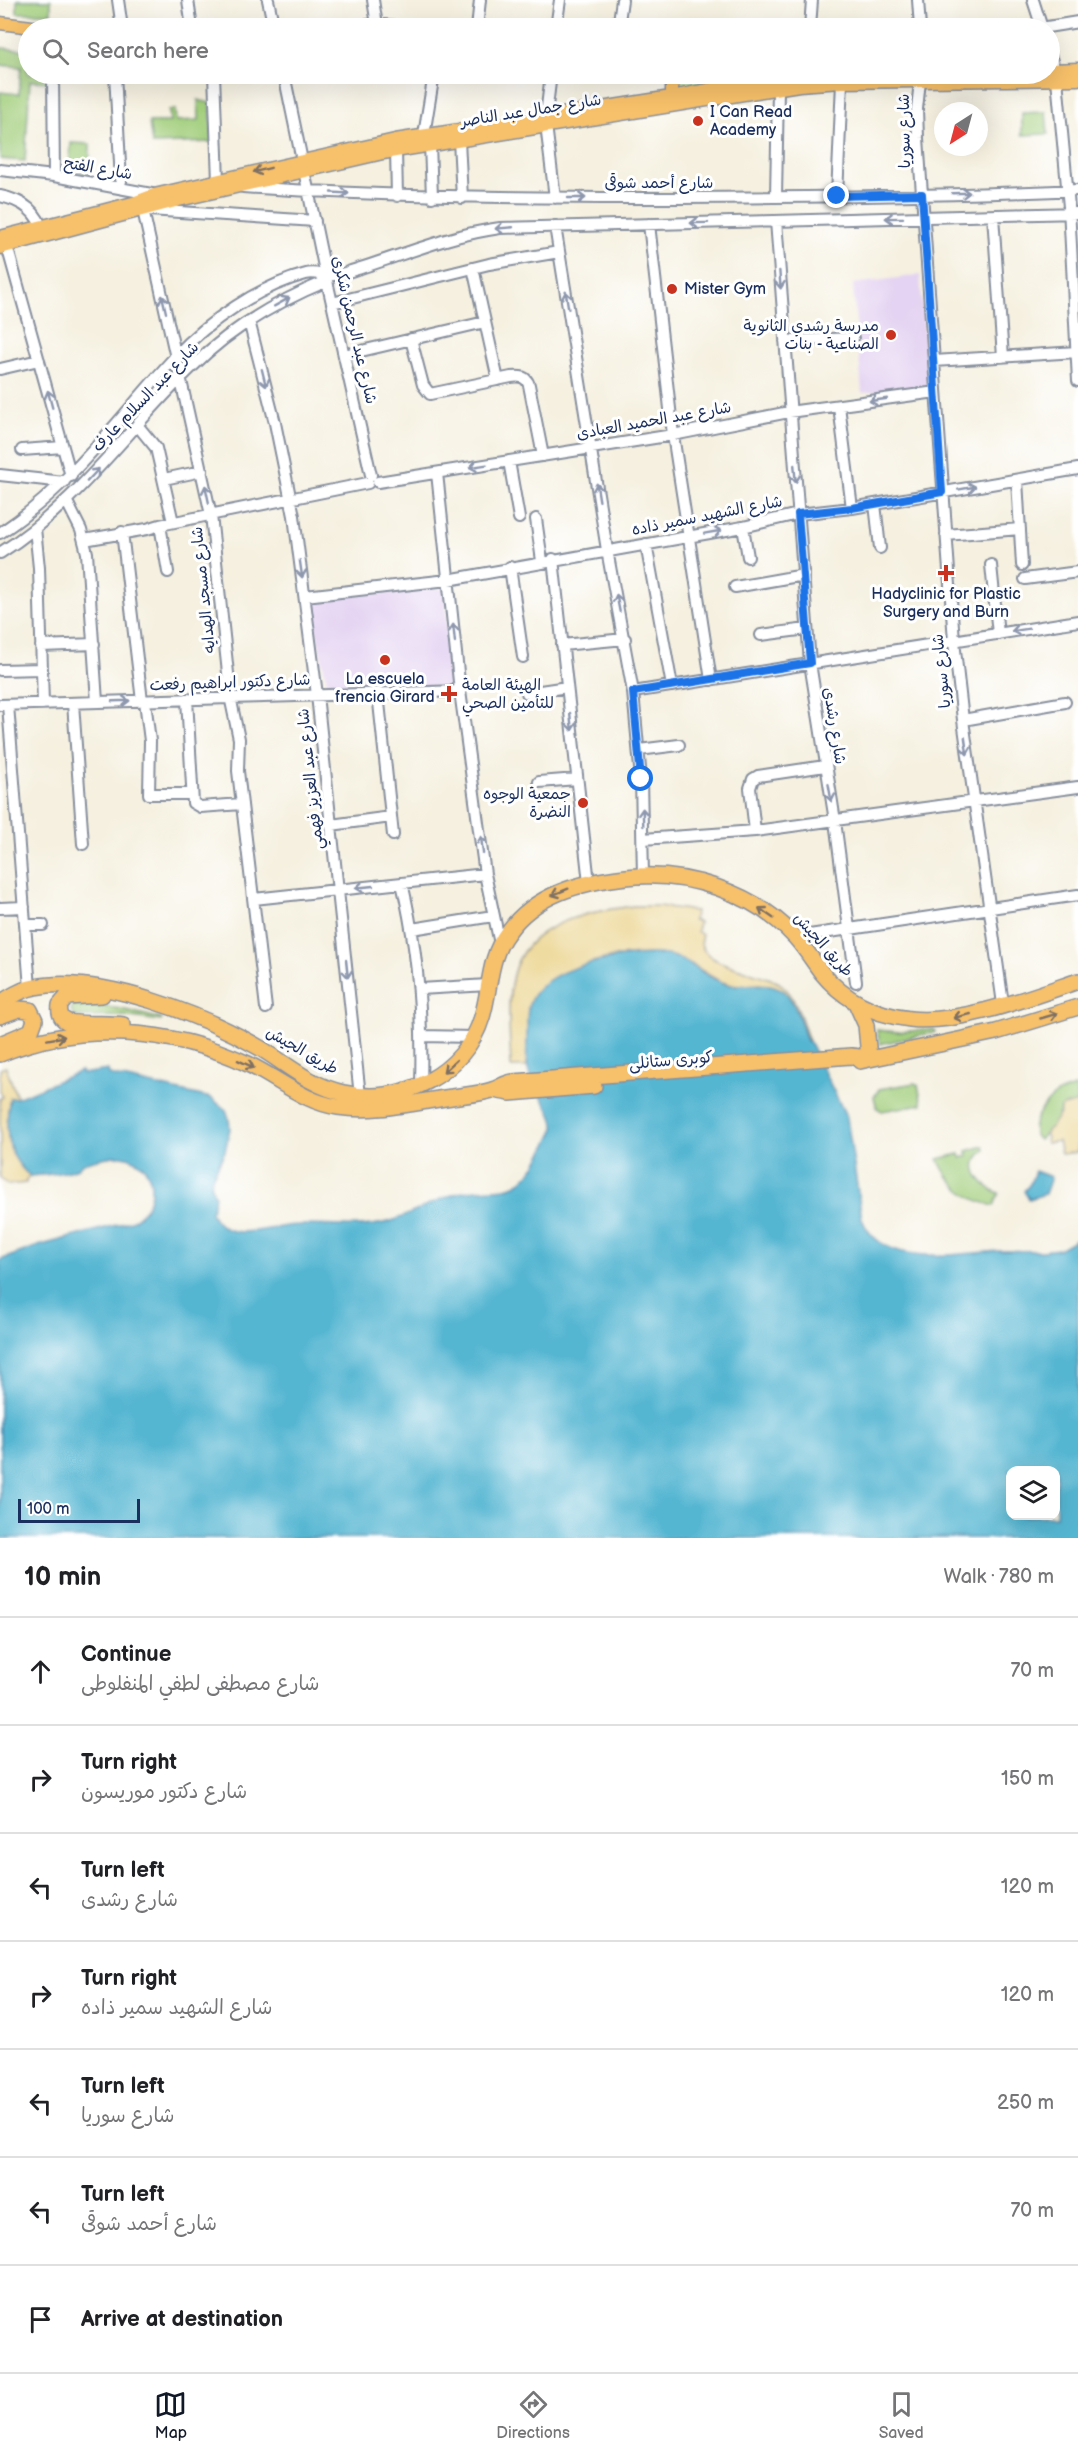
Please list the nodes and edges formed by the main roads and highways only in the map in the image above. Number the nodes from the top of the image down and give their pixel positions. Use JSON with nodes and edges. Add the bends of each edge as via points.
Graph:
{"nodes":[{"id":1,"x":0,"y":23,"type":"edge"},
{"id":2,"x":18,"y":25,"type":"edge"},
{"id":3,"x":1078,"y":69,"type":"edge"},
{"id":4,"x":1060,"y":72,"type":"edge"},
{"id":5,"x":1060,"y":74,"type":"edge"},
{"id":6,"x":1078,"y":79,"type":"edge"},
{"id":7,"x":672,"y":84,"type":"edge"},
{"id":8,"x":771,"y":84,"type":"edge"},
{"id":9,"x":672,"y":101,"type":"junction"},
{"id":10,"x":546,"y":120,"type":"junction"},
{"id":11,"x":427,"y":140,"type":"junction"},
{"id":12,"x":304,"y":165,"type":"junction"},
{"id":13,"x":43,"y":231,"type":"junction"},
{"id":14,"x":2,"y":244,"type":"edge"},
{"id":15,"x":1078,"y":981,"type":"edge"},
{"id":16,"x":120,"y":992,"type":"junction"},
{"id":17,"x":0,"y":1003,"type":"edge"},
{"id":18,"x":856,"y":1003,"type":"junction"},
{"id":19,"x":1078,"y":1007,"type":"edge"},
{"id":20,"x":0,"y":1016,"type":"edge"},
{"id":21,"x":160,"y":1036,"type":"junction"},
{"id":22,"x":0,"y":1044,"type":"edge"},
{"id":23,"x":0,"y":1054,"type":"edge"},
{"id":24,"x":869,"y":1058,"type":"junction"}],
"edges":[{"from":1,"to":2,"type":"main road"},
{"from":3,"to":4,"type":"main road","name":"شارع جمال عبد الناصر"},
{"from":5,"to":6,"type":"main road","name":"شارع جمال عبد الناصر"},
{"from":7,"to":9,"type":"main road"},
{"from":8,"to":9,"type":"main road","name":"شارع جمال عبد الناصر"},
{"from":9,"to":10,"type":"main road","name":"شارع جمال عبد الناصر"},
{"from":10,"to":11,"type":"main road","name":"شارع جمال عبد الناصر"},
{"from":10,"to":11,"type":"main road","name":"شارع جمال عبد الناصر","via":[[459,140]]},
{"from":11,"to":12,"type":"main road","name":"شارع جمال عبد الناصر"},
{"from":11,"to":12,"type":"main road","name":"شارع جمال عبد الناصر","via":[[396,150]]},
{"from":12,"to":13,"type":"main road","name":"شارع جمال عبد الناصر","via":[[240,187]]},
{"from":12,"to":13,"type":"main road","name":"شارع جمال عبد الناصر","one_way":true,"via":[[154,195]]},
{"from":13,"to":14,"type":"main road","name":"شارع جمال عبد الناصر"},
{"from":15,"to":18,"type":"highway","name":"طريق الجيش","one_way":true,"via":[[961,1017],[936,1020],[887,1015]]},
{"from":16,"to":17,"type":"highway","name":"طريق الجيش","via":[[65,985],[30,988]]},
{"from":18,"to":16,"type":"highway","name":"طريق الجيش","one_way":true,"via":[[834,987],[796,938],[763,910],[694,881],[643,876],[589,883],[558,892],[531,908],[508,930],[500,944],[491,964],[483,1015],[466,1049],[446,1070],[400,1092],[360,1096],[340,1093],[311,1081],[219,1027]]},
{"from":16,"to":21,"type":"highway","via":[[70,996],[61,1002],[59,1012],[68,1022],[114,1023]]},
{"from":18,"to":24,"type":"highway","via":[[866,1025]]},
{"from":24,"to":19,"type":"highway","one_way":true,"via":[[996,1032]]},
{"from":20,"to":22,"type":"highway","via":[[22,1008],[30,1010],[35,1020],[31,1031]]},
{"from":23,"to":21,"type":"highway","one_way":true,"via":[[45,1040],[86,1034]]},
{"from":21,"to":24,"type":"highway","name":"كوبرى ستانلى","one_way":true,"via":[[231,1057],[304,1096],[358,1109],[492,1090],[513,1082]]}]}
